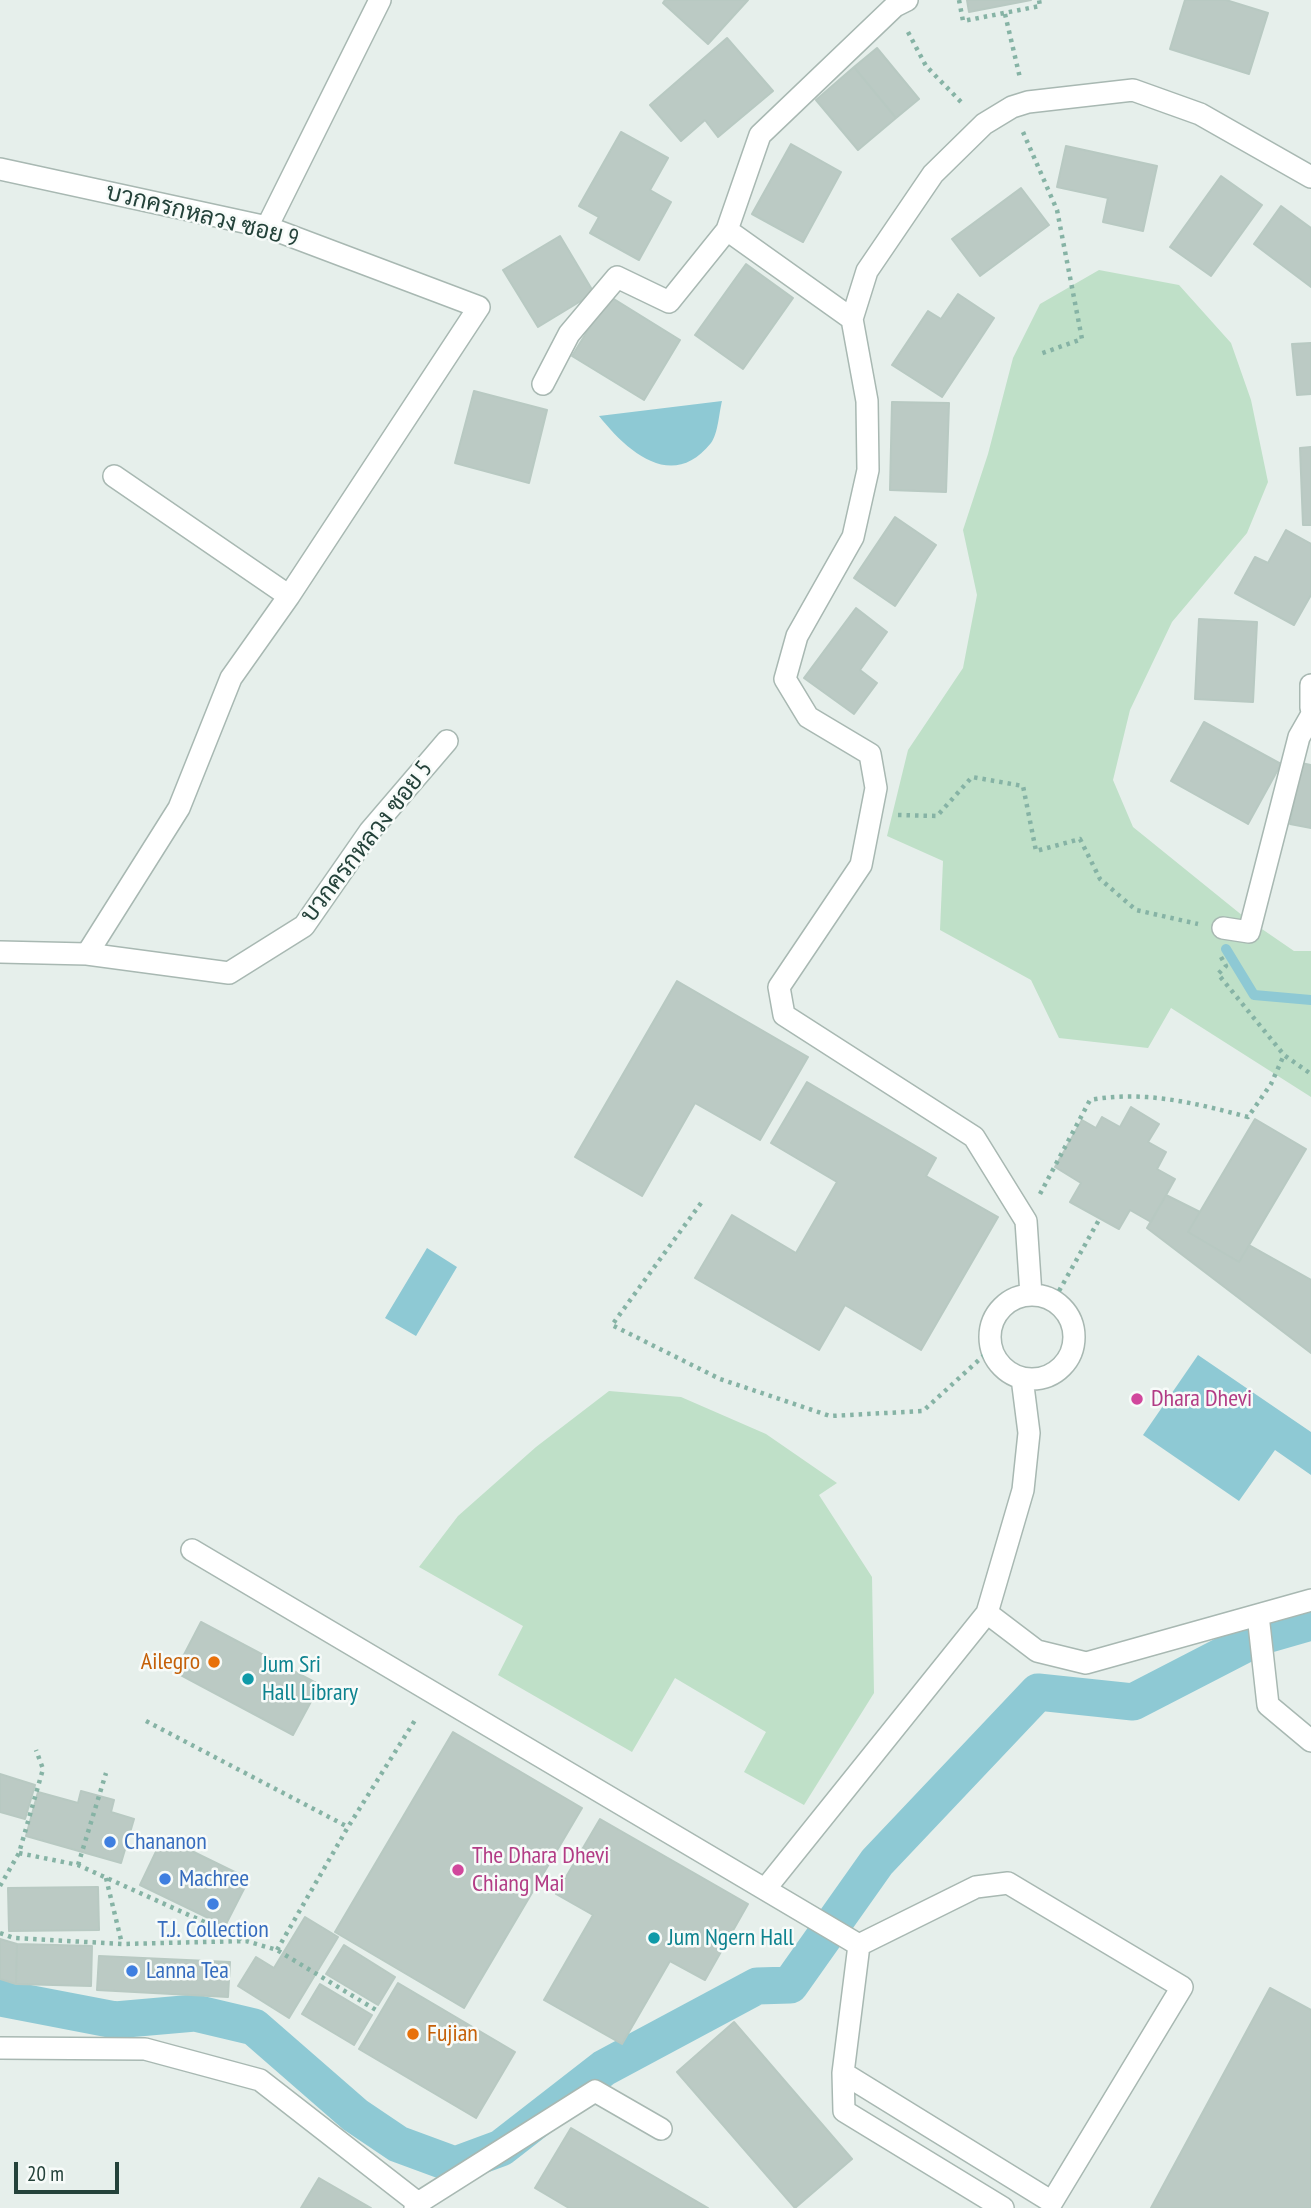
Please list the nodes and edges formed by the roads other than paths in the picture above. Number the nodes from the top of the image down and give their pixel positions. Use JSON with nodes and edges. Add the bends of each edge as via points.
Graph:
{"nodes":[{"id":1,"x":380,"y":0,"type":"edge"},
{"id":2,"x":901,"y":3,"type":"edge"},
{"id":3,"x":0,"y":169,"type":"edge"},
{"id":4,"x":1311,"y":177,"type":"edge"},
{"id":5,"x":267,"y":227,"type":"junction"},
{"id":6,"x":727,"y":230,"type":"junction"},
{"id":7,"x":852,"y":319,"type":"junction"},
{"id":8,"x":543,"y":384,"type":"dead end"},
{"id":9,"x":114,"y":476,"type":"dead end"},
{"id":10,"x":289,"y":596,"type":"junction"},
{"id":11,"x":1311,"y":685,"type":"edge"},
{"id":12,"x":1311,"y":708,"type":"edge"},
{"id":13,"x":1311,"y":716,"type":"edge"},
{"id":14,"x":447,"y":741,"type":"dead end"},
{"id":15,"x":1223,"y":929,"type":"road end"},
{"id":16,"x":0,"y":952,"type":"edge"},
{"id":17,"x":87,"y":954,"type":"junction"},
{"id":18,"x":1031,"y":1295,"type":"junction"},
{"id":19,"x":1022,"y":1378,"type":"junction"},
{"id":20,"x":192,"y":1550,"type":"dead end"},
{"id":21,"x":1311,"y":1600,"type":"edge"},
{"id":22,"x":987,"y":1613,"type":"junction"},
{"id":23,"x":1258,"y":1615,"type":"junction"},
{"id":24,"x":1311,"y":1741,"type":"edge"},
{"id":25,"x":766,"y":1888,"type":"junction"},
{"id":26,"x":859,"y":1945,"type":"junction"},
{"id":27,"x":0,"y":2048,"type":"edge"},
{"id":28,"x":843,"y":2073,"type":"junction"},
{"id":29,"x":661,"y":2129,"type":"dead end"},
{"id":30,"x":417,"y":2205,"type":"edge"},
{"id":31,"x":1003,"y":2208,"type":"edge"}],
"edges":[{"from":1,"to":5,"type":"street"},
{"from":2,"to":6,"type":"street","via":[[760,135]]},
{"from":3,"to":5,"type":"street","name":"บวกครกหลวง ซอย 9"},
{"from":4,"to":7,"type":"street","via":[[1200,114],[1133,90],[1028,102],[984,124],[933,174],[867,271]]},
{"from":5,"to":10,"type":"street","name":"บวกครกหลวง ซอย 9","via":[[479,307]]},
{"from":6,"to":7,"type":"street"},
{"from":6,"to":8,"type":"street","via":[[669,302],[617,277],[569,334]]},
{"from":7,"to":18,"type":"street","via":[[867,401],[868,470],[853,537],[797,636],[785,679],[808,717],[870,754],[876,788],[861,865],[779,987],[784,1015],[974,1137],[1026,1221]]},
{"from":9,"to":10,"type":"street"},
{"from":10,"to":17,"type":"street","via":[[231,678],[178,808]]},
{"from":11,"to":12,"type":"street"},
{"from":13,"to":15,"type":"street","via":[[1299,737],[1249,932]]},
{"from":14,"to":17,"type":"street","name":"บวกครกหลวง ซอย 5","via":[[370,831],[304,926],[229,973]]},
{"from":16,"to":17,"type":"street","name":"บวกครกหลวง ซอย 5"},
{"from":18,"to":19,"type":"street","via":[[1016,1298],[998,1312],[992,1326],[992,1348],[998,1362]]},
{"from":18,"to":19,"type":"street","via":[[1054,1301],[1068,1315],[1073,1328],[1072,1353],[1050,1375]]},
{"from":19,"to":22,"type":"street","via":[[1029,1433],[1023,1490]]},
{"from":20,"to":25,"type":"street"},
{"from":21,"to":23,"type":"street"},
{"from":22,"to":23,"type":"street","via":[[1037,1650],[1086,1663]]},
{"from":22,"to":25,"type":"street"},
{"from":23,"to":24,"type":"street","via":[[1268,1705]]},
{"from":25,"to":26,"type":"street"},
{"from":26,"to":28,"type":"street"},
{"from":26,"to":28,"type":"street","via":[[976,1887],[1009,1884],[1182,1987],[1052,2202]]},
{"from":27,"to":30,"type":"street","via":[[145,2049],[260,2080]]},
{"from":28,"to":31,"type":"street","via":[[844,2112]]},
{"from":29,"to":30,"type":"street","via":[[595,2091]]}]}
